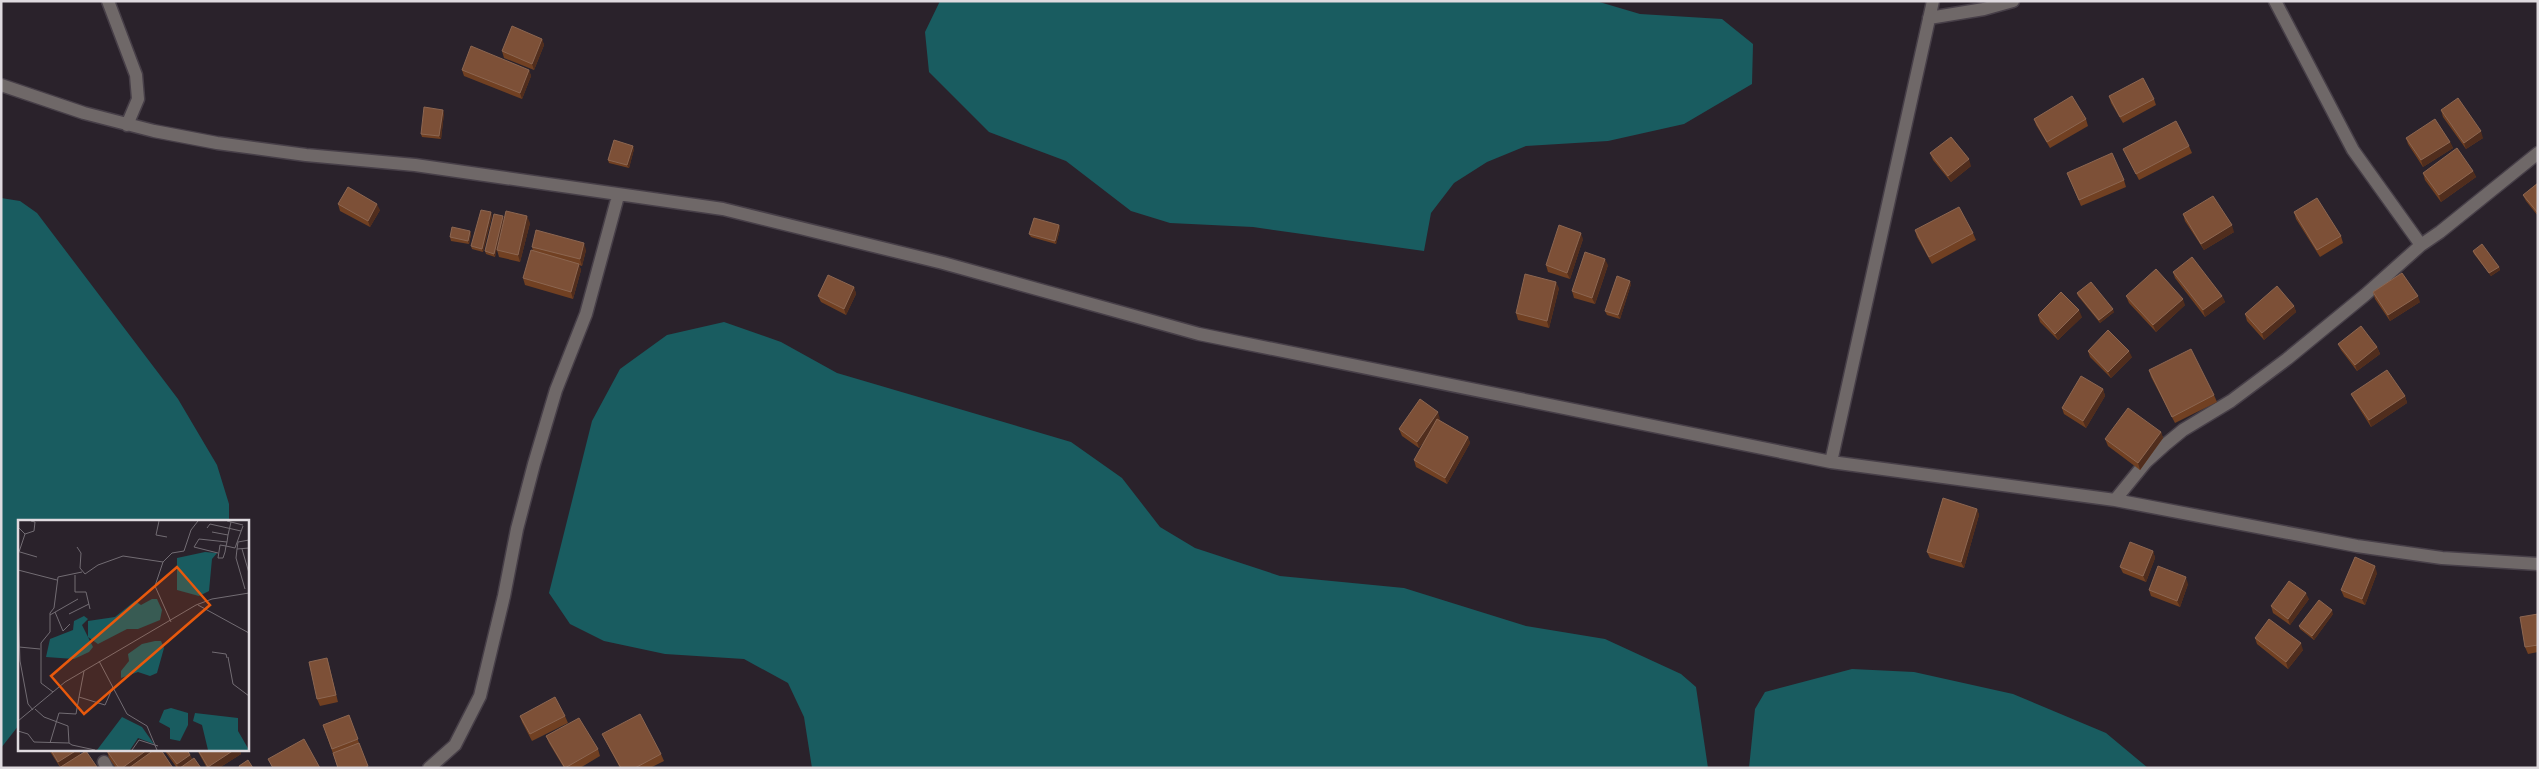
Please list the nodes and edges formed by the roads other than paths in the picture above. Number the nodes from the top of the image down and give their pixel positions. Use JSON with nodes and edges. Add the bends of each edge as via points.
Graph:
{"nodes":[{"id":1,"x":108,"y":1,"type":"edge"},
{"id":2,"x":1933,"y":1,"type":"edge"},
{"id":3,"x":2013,"y":1,"type":"edge"},
{"id":4,"x":2274,"y":1,"type":"edge"},
{"id":5,"x":1929,"y":18,"type":"junction"},
{"id":6,"x":1,"y":85,"type":"edge"},
{"id":7,"x":127,"y":124,"type":"junction"},
{"id":8,"x":2538,"y":153,"type":"edge"},
{"id":9,"x":618,"y":196,"type":"junction"},
{"id":10,"x":2421,"y":245,"type":"junction"},
{"id":11,"x":1831,"y":462,"type":"junction"},
{"id":12,"x":2115,"y":500,"type":"junction"},
{"id":13,"x":2538,"y":564,"type":"edge"},
{"id":14,"x":429,"y":768,"type":"edge"}],
"edges":[{"from":1,"to":7,"type":"street","via":[[136,75],[138,98]]},
{"from":2,"to":5,"type":"street"},
{"from":3,"to":5,"type":"street"},
{"from":4,"to":10,"type":"street","via":[[2353,150]]},
{"from":5,"to":11,"type":"street"},
{"from":6,"to":7,"type":"street","via":[[84,114]]},
{"from":7,"to":9,"type":"street","via":[[217,143],[306,156],[414,165]]},
{"from":8,"to":10,"type":"street"},
{"from":9,"to":11,"type":"street","via":[[723,209],[943,263],[1199,334]]},
{"from":9,"to":14,"type":"street","via":[[586,314],[556,390],[534,464],[480,696],[455,745]]},
{"from":10,"to":12,"type":"street","via":[[2287,359],[2166,444],[2146,462]]},
{"from":11,"to":12,"type":"street"},
{"from":12,"to":13,"type":"street","via":[[2357,546],[2442,558]]}]}
